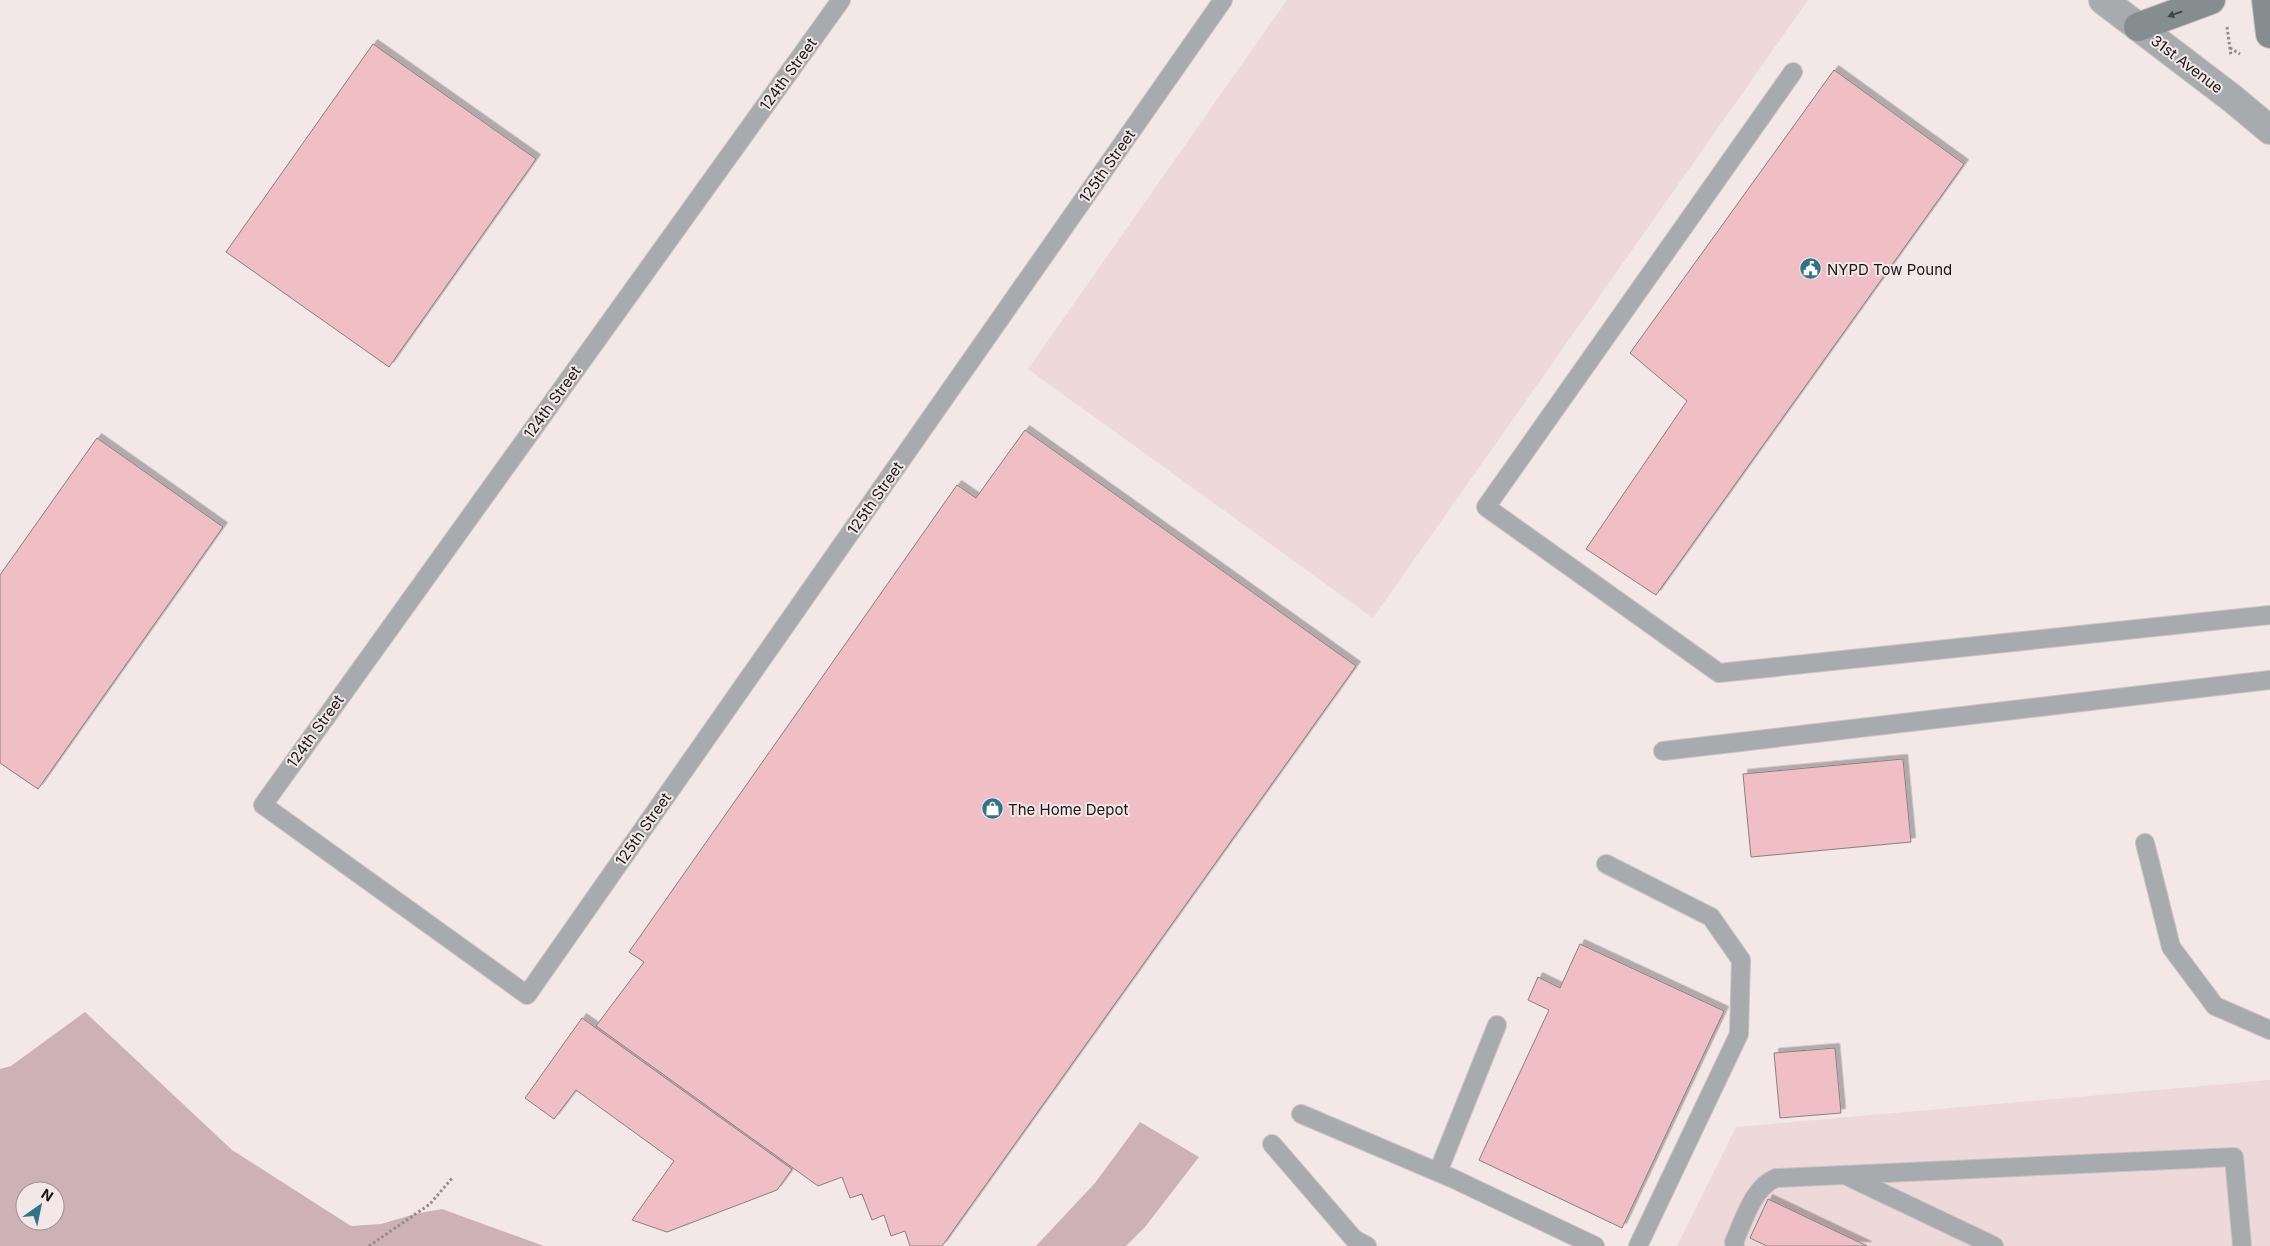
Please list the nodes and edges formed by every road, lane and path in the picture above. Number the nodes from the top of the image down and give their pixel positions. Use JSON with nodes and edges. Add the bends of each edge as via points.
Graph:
{"nodes":[{"id":1,"x":841,"y":0,"type":"edge"},
{"id":2,"x":1223,"y":0,"type":"edge"},
{"id":3,"x":2103,"y":0,"type":"edge"},
{"id":4,"x":2211,"y":0,"type":"edge"},
{"id":5,"x":2266,"y":0,"type":"edge"},
{"id":6,"x":2226,"y":23,"type":"dead end"},
{"id":7,"x":2138,"y":27,"type":"junction"},
{"id":8,"x":2270,"y":34,"type":"edge"},
{"id":9,"x":2230,"y":48,"type":"junction"},
{"id":10,"x":2240,"y":54,"type":"dead end"},
{"id":11,"x":2231,"y":56,"type":"dead end"},
{"id":12,"x":1793,"y":72,"type":"dead end"},
{"id":13,"x":2270,"y":130,"type":"edge"},
{"id":14,"x":2270,"y":615,"type":"edge"},
{"id":15,"x":2270,"y":680,"type":"edge"},
{"id":16,"x":1663,"y":751,"type":"dead end"},
{"id":17,"x":2145,"y":843,"type":"dead end"},
{"id":18,"x":1606,"y":864,"type":"dead end"},
{"id":19,"x":527,"y":995,"type":"joint"},
{"id":20,"x":1497,"y":1025,"type":"dead end"},
{"id":21,"x":2270,"y":1030,"type":"edge"},
{"id":22,"x":1301,"y":1114,"type":"dead end"},
{"id":23,"x":1272,"y":1144,"type":"dead end"},
{"id":24,"x":1438,"y":1172,"type":"junction"},
{"id":25,"x":1846,"y":1176,"type":"junction"},
{"id":26,"x":453,"y":1177,"type":"dead end"},
{"id":27,"x":1358,"y":1244,"type":"edge"},
{"id":28,"x":369,"y":1246,"type":"edge"},
{"id":29,"x":1594,"y":1246,"type":"edge"},
{"id":30,"x":1638,"y":1246,"type":"edge"},
{"id":31,"x":1735,"y":1246,"type":"edge"},
{"id":32,"x":1994,"y":1246,"type":"edge"},
{"id":33,"x":2242,"y":1246,"type":"edge"}],
"edges":[{"from":1,"to":19,"type":"lane","name":"124th Street","via":[[262,805]]},
{"from":2,"to":19,"type":"lane","name":"125th Street"},
{"from":3,"to":7,"type":"street","name":"31st Avenue"},
{"from":4,"to":7,"type":"main road","one_way":true},
{"from":5,"to":8,"type":"main road"},
{"from":6,"to":9,"type":"path"},
{"from":7,"to":13,"type":"street","name":"31st Avenue"},
{"from":9,"to":10,"type":"path"},
{"from":9,"to":11,"type":"path"},
{"from":12,"to":14,"type":"lane","via":[[1486,507],[1719,673]]},
{"from":15,"to":16,"type":"lane"},
{"from":17,"to":21,"type":"lane","via":[[2171,947],[2215,1006]]},
{"from":18,"to":30,"type":"lane","via":[[1711,917],[1741,960],[1739,1034]]},
{"from":20,"to":24,"type":"lane"},
{"from":22,"to":24,"type":"lane"},
{"from":23,"to":27,"type":"lane"},
{"from":24,"to":29,"type":"lane"},
{"from":25,"to":31,"type":"lane","via":[[1776,1178],[1767,1182],[1757,1193]]},
{"from":25,"to":32,"type":"lane"},
{"from":25,"to":33,"type":"lane","via":[[2234,1157]]},
{"from":26,"to":28,"type":"path","via":[[430,1204]]}]}
